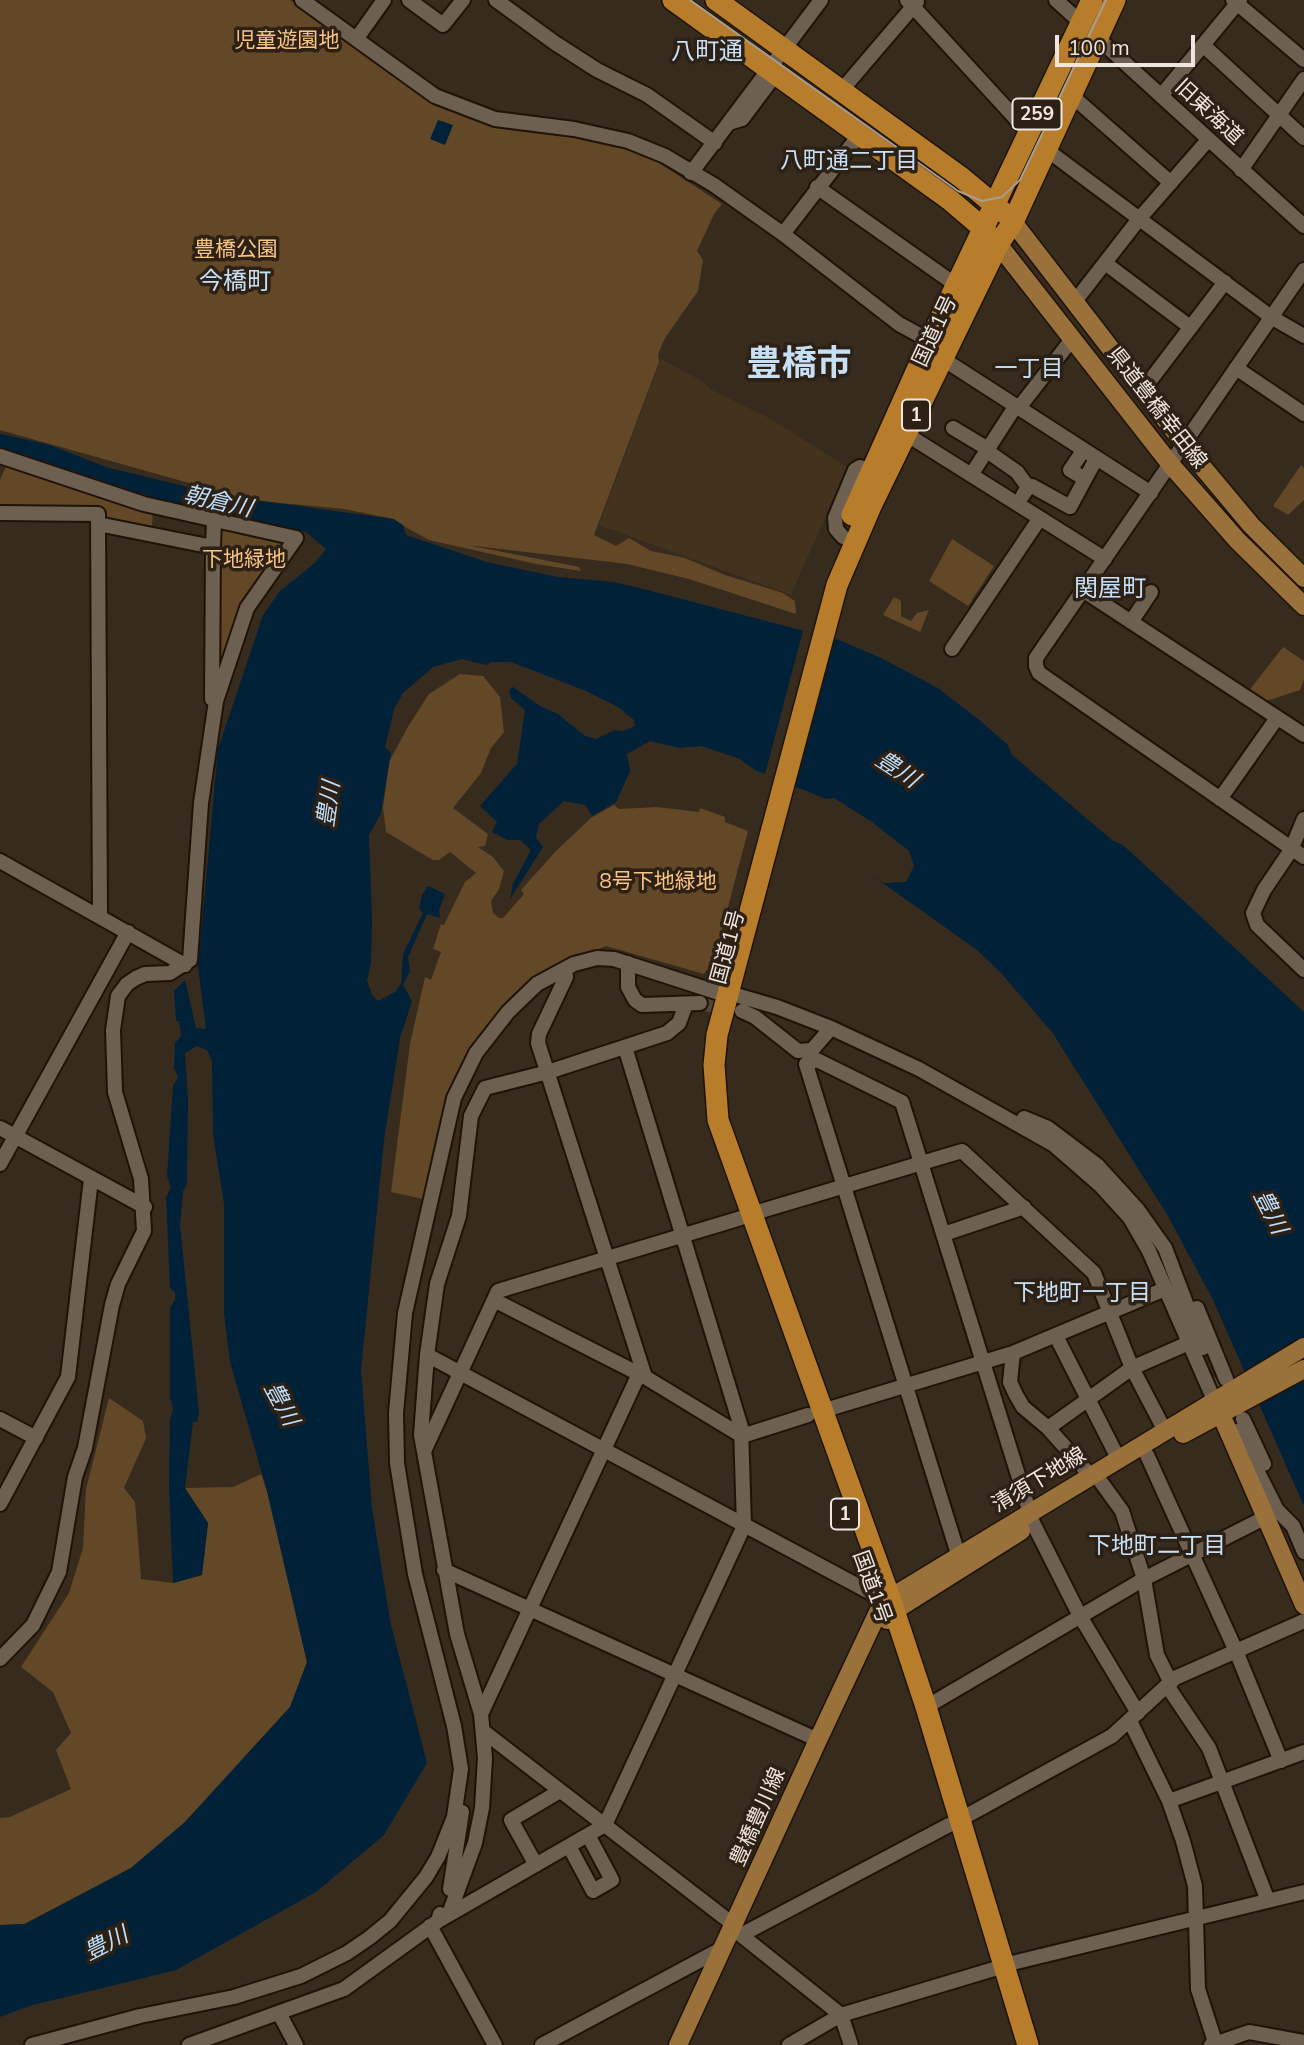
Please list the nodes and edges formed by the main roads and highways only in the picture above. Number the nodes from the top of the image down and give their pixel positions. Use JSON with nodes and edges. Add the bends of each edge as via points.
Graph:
{"nodes":[{"id":1,"x":673,"y":0,"type":"edge"},
{"id":2,"x":716,"y":0,"type":"edge"},
{"id":3,"x":1092,"y":0,"type":"edge"},
{"id":4,"x":1115,"y":0,"type":"edge"},
{"id":5,"x":995,"y":205,"type":"junction"},
{"id":6,"x":1013,"y":222,"type":"junction"},
{"id":7,"x":992,"y":236,"type":"junction"},
{"id":8,"x":1304,"y":578,"type":"edge"},
{"id":9,"x":1304,"y":606,"type":"edge"},
{"id":10,"x":824,"y":611,"type":"junction"},
{"id":11,"x":1304,"y":1348,"type":"edge"},
{"id":12,"x":1304,"y":1369,"type":"edge"},
{"id":13,"x":1233,"y":1399,"type":"junction"},
{"id":14,"x":1217,"y":1406,"type":"junction"},
{"id":15,"x":1096,"y":1479,"type":"junction"},
{"id":16,"x":1031,"y":1518,"type":"junction"},
{"id":17,"x":1304,"y":1605,"type":"edge"},
{"id":18,"x":885,"y":1607,"type":"junction"},
{"id":19,"x":954,"y":1822,"type":"junction"},
{"id":20,"x":737,"y":1930,"type":"junction"},
{"id":21,"x":999,"y":1967,"type":"junction"},
{"id":22,"x":678,"y":2045,"type":"edge"},
{"id":23,"x":690,"y":2045,"type":"edge"},
{"id":24,"x":1017,"y":2045,"type":"edge"},
{"id":25,"x":1028,"y":2045,"type":"edge"}],
"edges":[{"from":1,"to":7,"type":"highway"},
{"from":2,"to":5,"type":"highway"},
{"from":3,"to":5,"type":"highway","number":"259"},
{"from":4,"to":6,"type":"highway","number":"259"},
{"from":5,"to":6,"type":"highway"},
{"from":5,"to":7,"type":"highway","number":"259"},
{"from":6,"to":7,"type":"highway","name":"国道1号","number":"1"},
{"from":6,"to":8,"type":"main road","name":"県道豊橋幸田線","via":[[1184,445],[1251,525]]},
{"from":7,"to":9,"type":"main road","name":"県道豊橋幸田線","via":[[1171,465]]},
{"from":7,"to":10,"type":"highway","name":"国道1号","number":"1","via":[[943,359]]},
{"from":7,"to":10,"type":"highway","name":"国道1号","number":"1","via":[[956,285],[870,471],[843,537]]},
{"from":10,"to":18,"type":"highway","name":"国道1号","number":"1","via":[[714,993],[714,1086],[718,1120],[746,1216]]},
{"from":11,"to":13,"type":"main road"},
{"from":12,"to":13,"type":"main road"},
{"from":13,"to":14,"type":"main road"},
{"from":14,"to":15,"type":"main road","name":"清須下地線","via":[[1147,1455]]},
{"from":14,"to":15,"type":"main road","name":"清須下地線","via":[[1118,1458]]},
{"from":14,"to":17,"type":"main road"},
{"from":15,"to":16,"type":"main road","name":"清須下地線"},
{"from":16,"to":18,"type":"main road","name":"清須下地線"},
{"from":16,"to":18,"type":"main road","name":"清須下地線","via":[[958,1554]]},
{"from":18,"to":19,"type":"highway","name":"国道1号","number":"1"},
{"from":18,"to":19,"type":"highway","name":"国道1号","number":"1","via":[[926,1707]]},
{"from":18,"to":20,"type":"main road","name":"豊橋豊川線"},
{"from":18,"to":20,"type":"main road","name":"豊橋豊川線","via":[[818,1740]]},
{"from":19,"to":21,"type":"highway","name":"国道1号","number":"1"},
{"from":20,"to":22,"type":"main road","name":"豊橋豊川線","via":[[723,1948]]},
{"from":20,"to":23,"type":"main road","name":"豊橋豊川線"},
{"from":21,"to":24,"type":"highway","name":"国道1号","number":"1"},
{"from":21,"to":25,"type":"highway","name":"国道1号","number":"1"}]}
